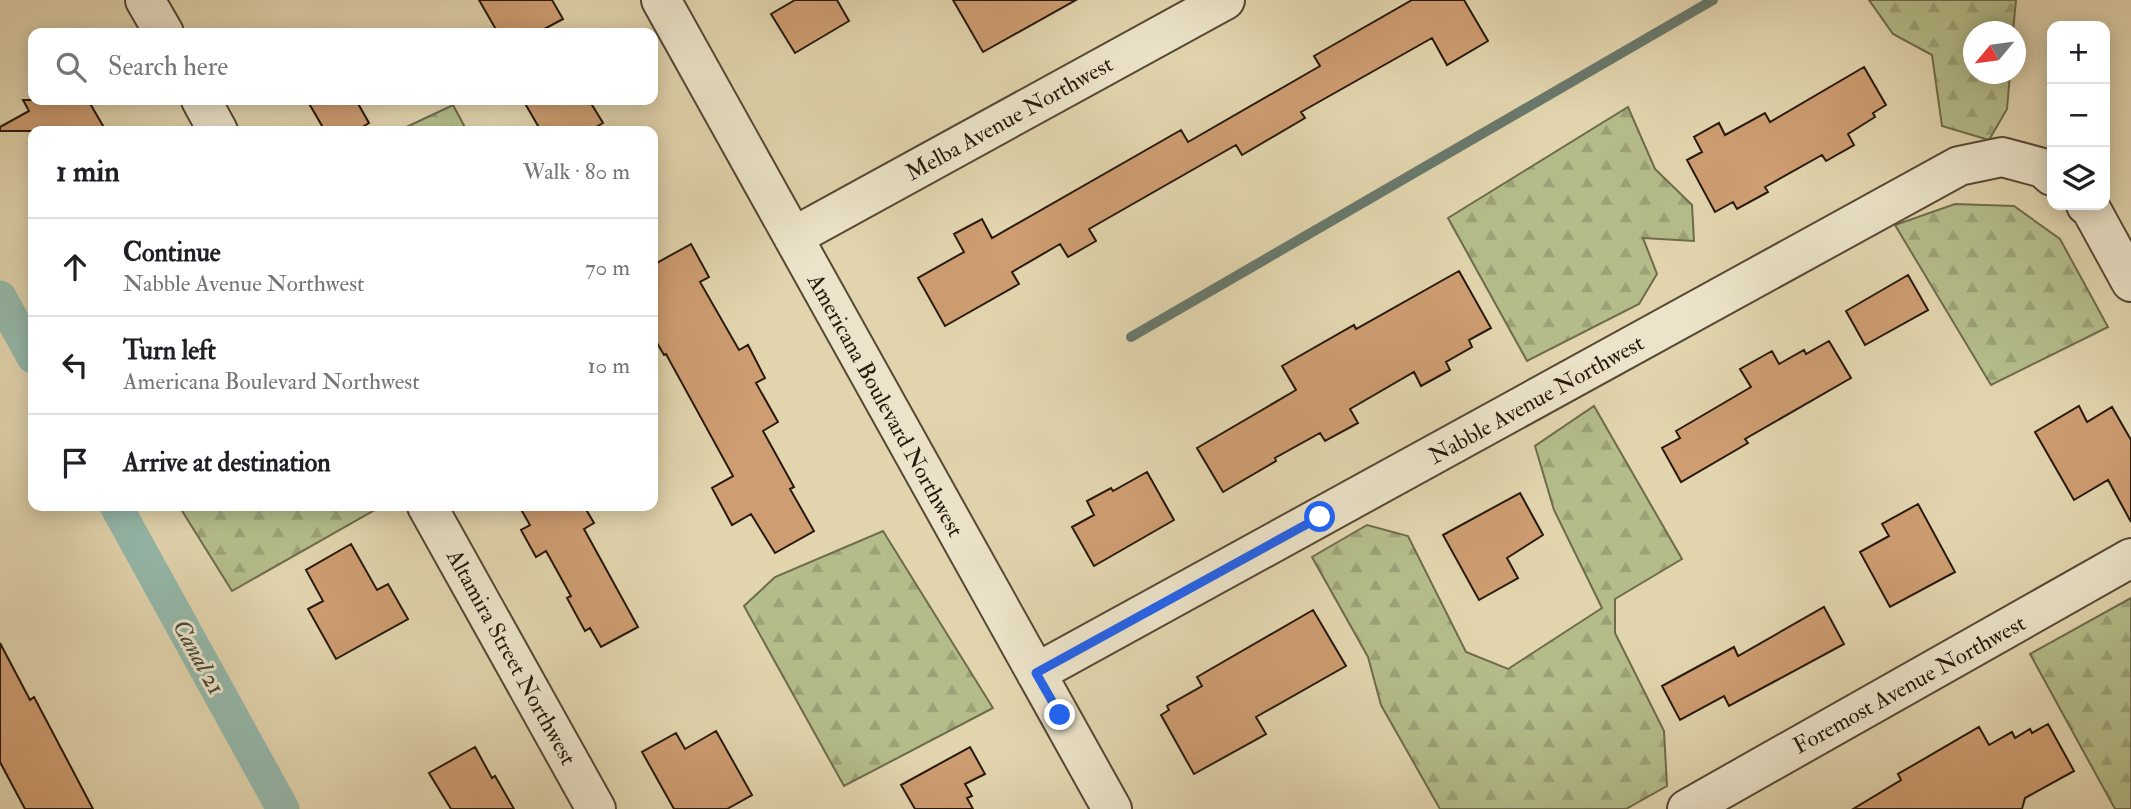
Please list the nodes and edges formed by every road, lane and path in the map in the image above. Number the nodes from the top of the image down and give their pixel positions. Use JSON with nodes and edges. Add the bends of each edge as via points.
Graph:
{"nodes":[{"id":1,"x":145,"y":0,"type":"edge"},
{"id":2,"x":661,"y":0,"type":"edge"},
{"id":3,"x":1225,"y":0,"type":"edge"},
{"id":4,"x":161,"y":28,"type":"edge"},
{"id":5,"x":204,"y":105,"type":"edge"},
{"id":6,"x":215,"y":126,"type":"edge"},
{"id":7,"x":2047,"y":172,"type":"edge"},
{"id":8,"x":2092,"y":210,"type":"edge"},
{"id":9,"x":793,"y":237,"type":"junction"},
{"id":10,"x":2131,"y":282,"type":"edge"},
{"id":11,"x":430,"y":511,"type":"edge"},
{"id":12,"x":2131,"y":558,"type":"edge"},
{"id":13,"x":1036,"y":673,"type":"junction"},
{"id":14,"x":596,"y":809,"type":"edge"},
{"id":15,"x":1112,"y":809,"type":"edge"},
{"id":16,"x":1687,"y":809,"type":"edge"}],
"edges":[{"from":1,"to":4,"type":"street"},
{"from":2,"to":9,"type":"street","name":"Americana Boulevard Northwest"},
{"from":3,"to":9,"type":"street","name":"Melba Avenue Northwest"},
{"from":5,"to":6,"type":"street"},
{"from":7,"to":13,"type":"street","name":"Nabble Avenue Northwest","via":[[2002,157],[1959,166]]},
{"from":8,"to":10,"type":"street"},
{"from":9,"to":13,"type":"street","name":"Americana Boulevard Northwest"},
{"from":11,"to":14,"type":"street","name":"Altamira Street Northwest"},
{"from":12,"to":16,"type":"street","name":"Foremost Avenue Northwest"},
{"from":13,"to":15,"type":"street","name":"Americana Boulevard Northwest"}]}
